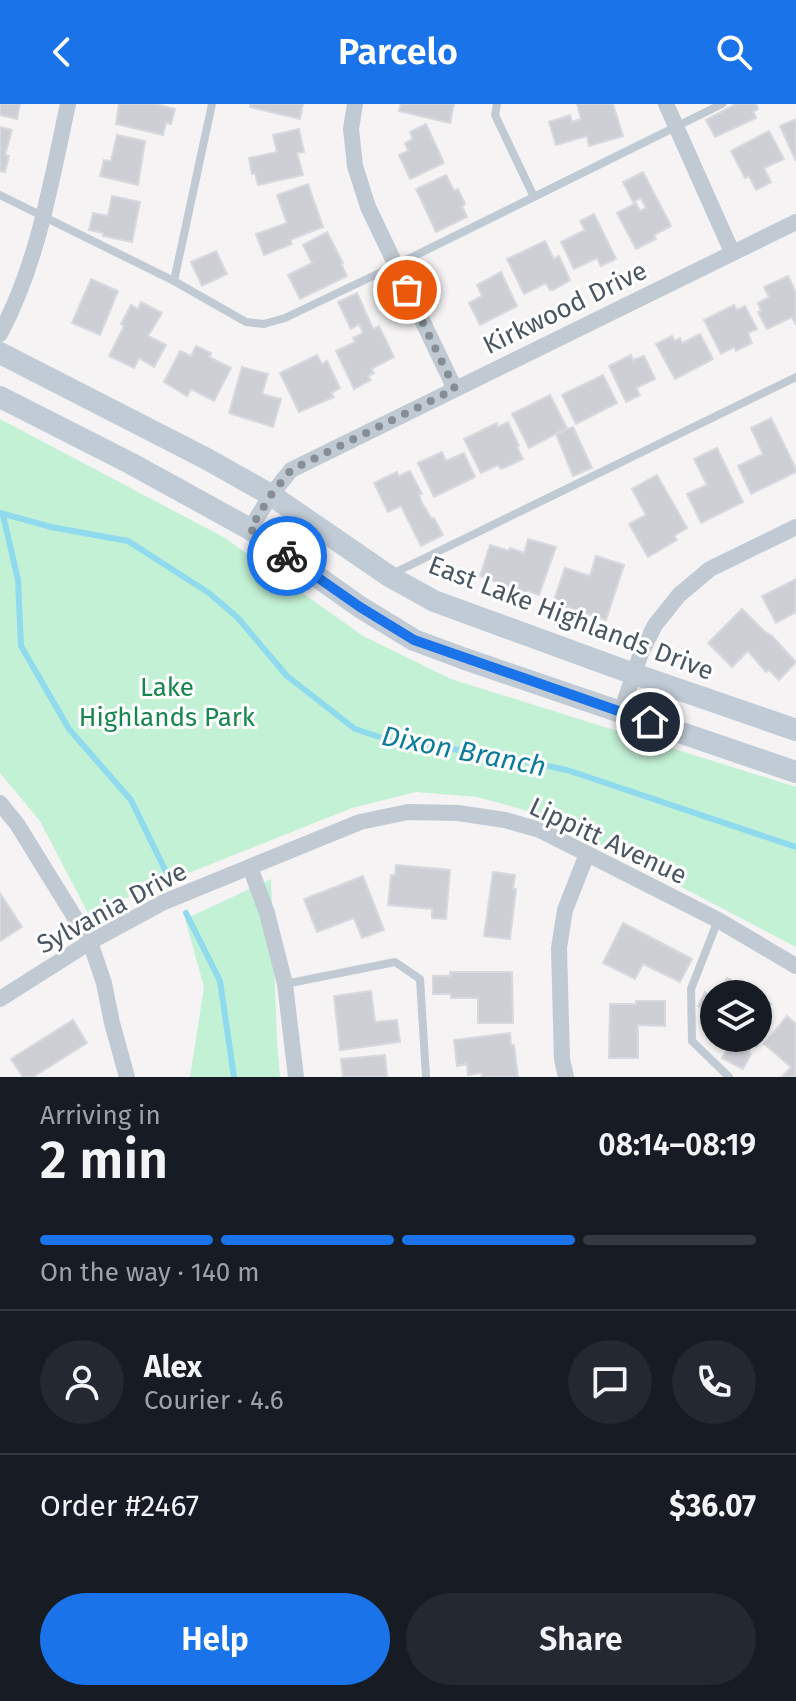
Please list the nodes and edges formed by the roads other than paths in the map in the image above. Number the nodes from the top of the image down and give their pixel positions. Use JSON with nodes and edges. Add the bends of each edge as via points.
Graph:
{"nodes":[{"id":1,"x":68,"y":104,"type":"edge"},
{"id":2,"x":212,"y":104,"type":"edge"},
{"id":3,"x":355,"y":104,"type":"edge"},
{"id":4,"x":497,"y":104,"type":"edge"},
{"id":5,"x":666,"y":104,"type":"edge"},
{"id":6,"x":722,"y":104,"type":"edge"},
{"id":7,"x":676,"y":128,"type":"junction"},
{"id":8,"x":0,"y":195,"type":"edge"},
{"id":9,"x":534,"y":197,"type":"junction"},
{"id":10,"x":43,"y":217,"type":"junction"},
{"id":11,"x":796,"y":222,"type":"edge"},
{"id":12,"x":732,"y":252,"type":"junction"},
{"id":13,"x":396,"y":265,"type":"junction"},
{"id":14,"x":174,"y":281,"type":"junction"},
{"id":15,"x":0,"y":334,"type":"edge"},
{"id":16,"x":0,"y":353,"type":"edge"},
{"id":17,"x":796,"y":377,"type":"edge"},
{"id":18,"x":455,"y":389,"type":"junction"},
{"id":19,"x":0,"y":397,"type":"edge"},
{"id":20,"x":271,"y":495,"type":"junction"},
{"id":21,"x":796,"y":527,"type":"edge"},
{"id":22,"x":250,"y":529,"type":"junction"},
{"id":23,"x":389,"y":576,"type":"junction"},
{"id":24,"x":634,"y":674,"type":"junction"},
{"id":25,"x":621,"y":712,"type":"junction"},
{"id":26,"x":795,"y":726,"type":"edge"},
{"id":27,"x":796,"y":772,"type":"edge"},
{"id":28,"x":0,"y":803,"type":"edge"},
{"id":29,"x":587,"y":854,"type":"junction"},
{"id":30,"x":250,"y":867,"type":"junction"},
{"id":31,"x":718,"y":920,"type":"junction"},
{"id":32,"x":90,"y":942,"type":"junction"},
{"id":33,"x":796,"y":966,"type":"edge"},
{"id":34,"x":285,"y":984,"type":"junction"},
{"id":35,"x":0,"y":999,"type":"edge"},
{"id":36,"x":127,"y":1077,"type":"edge"},
{"id":37,"x":296,"y":1077,"type":"edge"},
{"id":38,"x":426,"y":1077,"type":"edge"},
{"id":39,"x":566,"y":1077,"type":"edge"},
{"id":40,"x":729,"y":1077,"type":"edge"}],
"edges":[{"from":1,"to":10,"type":"street"},
{"from":2,"to":14,"type":"lane"},
{"from":3,"to":13,"type":"street","via":[[355,166]]},
{"from":4,"to":9,"type":"lane","via":[[495,115]]},
{"from":5,"to":7,"type":"street"},
{"from":6,"to":7,"type":"lane"},
{"from":7,"to":9,"type":"lane"},
{"from":7,"to":12,"type":"street"},
{"from":8,"to":10,"type":"lane"},
{"from":9,"to":13,"type":"lane"},
{"from":10,"to":14,"type":"lane"},
{"from":10,"to":15,"type":"street","via":[[18,297]]},
{"from":11,"to":12,"type":"street","name":"Kirkwood Drive"},
{"from":12,"to":18,"type":"street","name":"Kirkwood Drive"},
{"from":13,"to":14,"type":"lane","via":[[264,324],[246,322]]},
{"from":13,"to":18,"type":"street"},
{"from":16,"to":20,"type":"main road","name":"East Lake Highlands Drive"},
{"from":17,"to":23,"type":"lane"},
{"from":18,"to":20,"type":"street","name":"Kirkwood Drive","via":[[291,470]]},
{"from":19,"to":22,"type":"main road"},
{"from":20,"to":22,"type":"street","name":"Kirkwood Drive"},
{"from":20,"to":23,"type":"main road","name":"East Lake Highlands Drive"},
{"from":21,"to":24,"type":"street","via":[[710,569],[679,595],[655,625]]},
{"from":22,"to":25,"type":"main road","via":[[414,640]]},
{"from":23,"to":24,"type":"main road","name":"East Lake Highlands Drive","via":[[434,601]]},
{"from":24,"to":25,"type":"street"},
{"from":24,"to":26,"type":"main road","name":"East Lake Highlands Drive"},
{"from":25,"to":27,"type":"main road"},
{"from":28,"to":32,"type":"street"},
{"from":29,"to":30,"type":"street","name":"Lippitt Avenue","via":[[540,830],[505,820],[408,812],[360,822]]},
{"from":29,"to":31,"type":"street","name":"Lippitt Avenue"},
{"from":29,"to":39,"type":"street","via":[[565,910],[559,948]]},
{"from":30,"to":32,"type":"street","name":"Sylvania Drive","via":[[164,902]]},
{"from":30,"to":34,"type":"street"},
{"from":31,"to":33,"type":"street","name":"Lippitt Avenue"},
{"from":31,"to":40,"type":"lane","via":[[691,989],[692,1041]]},
{"from":32,"to":35,"type":"street","name":"Sylvania Drive"},
{"from":32,"to":36,"type":"street"},
{"from":34,"to":37,"type":"street"},
{"from":34,"to":38,"type":"lane","via":[[395,962],[420,979]]}]}
